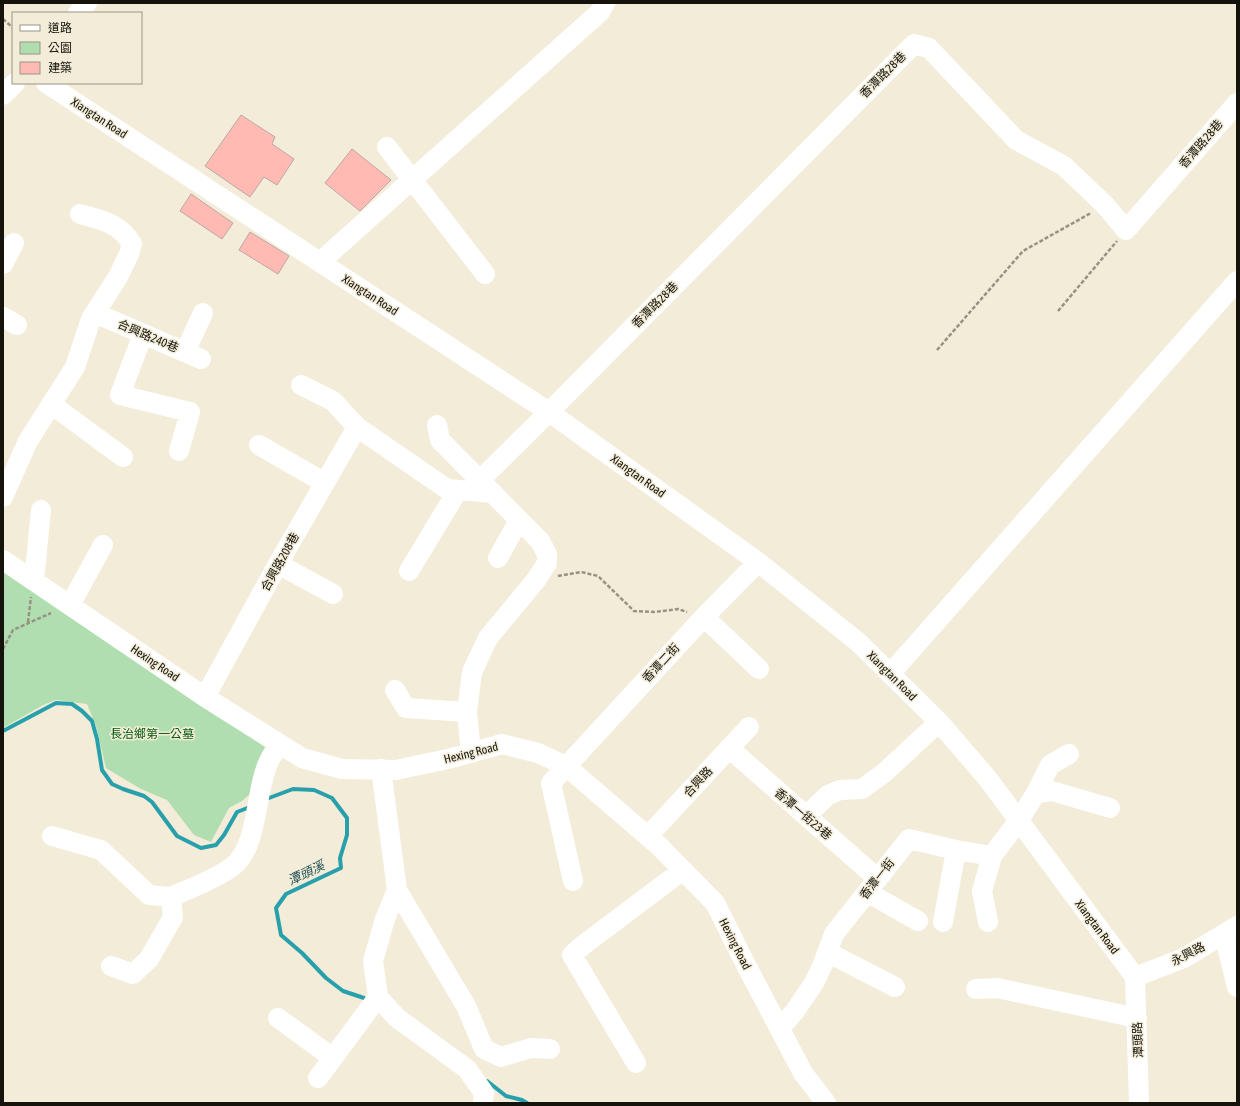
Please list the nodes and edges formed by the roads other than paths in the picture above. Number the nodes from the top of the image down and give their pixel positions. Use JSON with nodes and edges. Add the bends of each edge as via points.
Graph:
{"nodes":[{"id":1,"x":88,"y":3,"type":"edge"},
{"id":2,"x":605,"y":3,"type":"edge"},
{"id":3,"x":79,"y":12,"type":"edge"},
{"id":4,"x":14,"y":84,"type":"edge"},
{"id":5,"x":48,"y":84,"type":"edge"},
{"id":6,"x":3,"y":96,"type":"edge"},
{"id":7,"x":1237,"y":103,"type":"edge"},
{"id":8,"x":387,"y":147,"type":"dead end"},
{"id":9,"x":412,"y":180,"type":"junction"},
{"id":10,"x":80,"y":214,"type":"dead end"},
{"id":11,"x":14,"y":243,"type":"dead end"},
{"id":12,"x":320,"y":262,"type":"junction"},
{"id":13,"x":3,"y":264,"type":"edge"},
{"id":14,"x":485,"y":274,"type":"dead end"},
{"id":15,"x":1237,"y":281,"type":"edge"},
{"id":16,"x":203,"y":312,"type":"dead end"},
{"id":17,"x":95,"y":313,"type":"junction"},
{"id":18,"x":143,"y":334,"type":"junction"},
{"id":19,"x":301,"y":385,"type":"dead end"},
{"id":20,"x":51,"y":404,"type":"junction"},
{"id":21,"x":549,"y":412,"type":"junction"},
{"id":22,"x":437,"y":425,"type":"dead end"},
{"id":23,"x":357,"y":427,"type":"junction"},
{"id":24,"x":259,"y":445,"type":"dead end"},
{"id":25,"x":179,"y":451,"type":"dead end"},
{"id":26,"x":123,"y":457,"type":"dead end"},
{"id":27,"x":9,"y":467,"type":"edge"},
{"id":28,"x":325,"y":483,"type":"junction"},
{"id":29,"x":487,"y":487,"type":"junction"},
{"id":30,"x":458,"y":490,"type":"junction"},
{"id":31,"x":3,"y":497,"type":"edge"},
{"id":32,"x":40,"y":510,"type":"dead end"},
{"id":33,"x":520,"y":520,"type":"junction"},
{"id":34,"x":104,"y":545,"type":"dead end"},
{"id":35,"x":498,"y":558,"type":"dead end"},
{"id":36,"x":3,"y":560,"type":"edge"},
{"id":37,"x":758,"y":562,"type":"junction"},
{"id":38,"x":278,"y":564,"type":"junction"},
{"id":39,"x":409,"y":571,"type":"dead end"},
{"id":40,"x":34,"y":581,"type":"junction"},
{"id":41,"x":333,"y":594,"type":"dead end"},
{"id":42,"x":70,"y":605,"type":"junction"},
{"id":43,"x":704,"y":617,"type":"junction"},
{"id":44,"x":759,"y":669,"type":"dead end"},
{"id":45,"x":890,"y":674,"type":"junction"},
{"id":46,"x":395,"y":690,"type":"dead end"},
{"id":47,"x":205,"y":697,"type":"junction"},
{"id":48,"x":467,"y":712,"type":"junction"},
{"id":49,"x":939,"y":722,"type":"junction"},
{"id":50,"x":749,"y":727,"type":"dead end"},
{"id":51,"x":281,"y":745,"type":"junction"},
{"id":52,"x":729,"y":748,"type":"junction"},
{"id":53,"x":471,"y":753,"type":"junction"},
{"id":54,"x":1069,"y":754,"type":"dead end"},
{"id":55,"x":566,"y":766,"type":"junction"},
{"id":56,"x":381,"y":769,"type":"junction"},
{"id":57,"x":1036,"y":793,"type":"junction"},
{"id":58,"x":1110,"y":808,"type":"dead end"},
{"id":59,"x":806,"y":816,"type":"junction"},
{"id":60,"x":1018,"y":820,"type":"junction"},
{"id":61,"x":52,"y":836,"type":"dead end"},
{"id":62,"x":648,"y":836,"type":"junction"},
{"id":63,"x":956,"y":850,"type":"junction"},
{"id":64,"x":992,"y":856,"type":"junction"},
{"id":65,"x":683,"y":870,"type":"junction"},
{"id":66,"x":573,"y":881,"type":"dead end"},
{"id":67,"x":873,"y":886,"type":"junction"},
{"id":68,"x":397,"y":890,"type":"junction"},
{"id":69,"x":171,"y":897,"type":"junction"},
{"id":70,"x":918,"y":921,"type":"dead end"},
{"id":71,"x":943,"y":922,"type":"dead end"},
{"id":72,"x":988,"y":922,"type":"dead end"},
{"id":73,"x":1231,"y":930,"type":"edge"},
{"id":74,"x":827,"y":952,"type":"junction"},
{"id":75,"x":111,"y":966,"type":"dead end"},
{"id":76,"x":1136,"y":977,"type":"junction"},
{"id":77,"x":895,"y":987,"type":"dead end"},
{"id":78,"x":1237,"y":987,"type":"edge"},
{"id":79,"x":976,"y":989,"type":"dead end"},
{"id":80,"x":378,"y":997,"type":"junction"},
{"id":81,"x":278,"y":1018,"type":"dead end"},
{"id":82,"x":1137,"y":1018,"type":"junction"},
{"id":83,"x":780,"y":1028,"type":"junction"},
{"id":84,"x":484,"y":1049,"type":"junction"},
{"id":85,"x":550,"y":1049,"type":"dead end"},
{"id":86,"x":333,"y":1058,"type":"junction"},
{"id":87,"x":636,"y":1063,"type":"dead end"},
{"id":88,"x":467,"y":1069,"type":"junction"},
{"id":89,"x":318,"y":1078,"type":"dead end"},
{"id":90,"x":483,"y":1103,"type":"edge"},
{"id":91,"x":826,"y":1103,"type":"edge"},
{"id":92,"x":1139,"y":1103,"type":"edge"}],
"edges":[{"from":1,"to":3,"type":"street"},
{"from":2,"to":9,"type":"street","via":[[600,12]]},
{"from":4,"to":6,"type":"street"},
{"from":5,"to":12,"type":"street","name":"Xiangtan Road"},
{"from":7,"to":21,"type":"street","name":"香潭路28巷","via":[[1126,230],[1105,205],[1064,166],[1016,140],[929,48],[914,44]]},
{"from":8,"to":9,"type":"street"},
{"from":9,"to":12,"type":"street"},
{"from":9,"to":14,"type":"street"},
{"from":10,"to":17,"type":"street","via":[[109,222],[127,235],[132,244],[118,276]]},
{"from":11,"to":13,"type":"street"},
{"from":12,"to":21,"type":"street","name":"Xiangtan Road"},
{"from":15,"to":45,"type":"street"},
{"from":16,"to":18,"type":"street","name":"合興路240巷","via":[[193,356]]},
{"from":17,"to":18,"type":"street","name":"合興路240巷"},
{"from":17,"to":20,"type":"street","via":[[75,367]]},
{"from":18,"to":25,"type":"street","via":[[120,395],[190,412]]},
{"from":19,"to":23,"type":"street","via":[[333,401]]},
{"from":20,"to":26,"type":"street"},
{"from":20,"to":27,"type":"street"},
{"from":21,"to":29,"type":"street"},
{"from":21,"to":37,"type":"street","name":"Xiangtan Road"},
{"from":22,"to":29,"type":"street","via":[[440,440]]},
{"from":23,"to":28,"type":"street","name":"合興路208巷"},
{"from":23,"to":30,"type":"street","via":[[447,489]]},
{"from":24,"to":28,"type":"street"},
{"from":27,"to":31,"type":"street"},
{"from":28,"to":38,"type":"street","name":"合興路208巷"},
{"from":29,"to":30,"type":"street"},
{"from":29,"to":33,"type":"street"},
{"from":30,"to":39,"type":"street"},
{"from":32,"to":40,"type":"street"},
{"from":33,"to":35,"type":"street"},
{"from":33,"to":48,"type":"street","via":[[540,541],[547,554],[547,563],[488,638],[472,672]]},
{"from":34,"to":42,"type":"street"},
{"from":36,"to":40,"type":"street","name":"Hexing Road"},
{"from":37,"to":43,"type":"street","name":"香潭二街"},
{"from":37,"to":45,"type":"street","name":"Xiangtan Road","via":[[858,642]]},
{"from":38,"to":41,"type":"street"},
{"from":38,"to":47,"type":"street","name":"合興路208巷"},
{"from":40,"to":42,"type":"street","name":"Hexing Road"},
{"from":42,"to":47,"type":"street","name":"Hexing Road"},
{"from":43,"to":44,"type":"street"},
{"from":43,"to":55,"type":"street","name":"香潭二街"},
{"from":45,"to":49,"type":"street","name":"Xiangtan Road"},
{"from":46,"to":48,"type":"street","via":[[406,708]]},
{"from":47,"to":51,"type":"street","name":"Hexing Road"},
{"from":48,"to":53,"type":"street"},
{"from":49,"to":59,"type":"street","via":[[884,773],[862,789],[840,790],[828,795]]},
{"from":49,"to":60,"type":"street","name":"Xiangtan Road","via":[[988,779]]},
{"from":50,"to":52,"type":"street","name":"合興路"},
{"from":51,"to":56,"type":"street","name":"Hexing Road","via":[[302,758],[342,769]]},
{"from":51,"to":69,"type":"street","via":[[270,758],[244,852],[233,866]]},
{"from":52,"to":59,"type":"street","name":"香潭一街23巷"},
{"from":52,"to":62,"type":"street","name":"合興路"},
{"from":53,"to":55,"type":"street","name":"Hexing Road","via":[[502,744],[538,753]]},
{"from":53,"to":56,"type":"street","name":"Hexing Road","via":[[396,770]]},
{"from":54,"to":57,"type":"street","via":[[1050,765]]},
{"from":55,"to":62,"type":"street","name":"Hexing Road"},
{"from":55,"to":66,"type":"street","name":"香潭二街","via":[[551,783]]},
{"from":56,"to":68,"type":"street"},
{"from":57,"to":58,"type":"street","via":[[1052,791]]},
{"from":57,"to":60,"type":"street"},
{"from":59,"to":67,"type":"street","name":"香潭一街23巷"},
{"from":60,"to":64,"type":"street"},
{"from":60,"to":76,"type":"street","name":"Xiangtan Road"},
{"from":61,"to":69,"type":"street","via":[[101,850],[148,895]]},
{"from":62,"to":65,"type":"street","name":"Hexing Road"},
{"from":63,"to":64,"type":"street","name":"香潭一街"},
{"from":63,"to":67,"type":"street","name":"香潭一街","via":[[909,840]]},
{"from":63,"to":71,"type":"street"},
{"from":64,"to":72,"type":"street","via":[[982,891]]},
{"from":65,"to":83,"type":"street","name":"Hexing Road","via":[[715,903]]},
{"from":65,"to":87,"type":"street","via":[[572,955]]},
{"from":67,"to":70,"type":"street","name":"香潭一街23巷"},
{"from":67,"to":74,"type":"street","name":"香潭一街","via":[[834,934]]},
{"from":68,"to":80,"type":"street","via":[[385,919],[373,961]]},
{"from":68,"to":84,"type":"street","via":[[466,1006]]},
{"from":69,"to":75,"type":"street","via":[[173,918],[149,959],[133,974]]},
{"from":73,"to":76,"type":"street","name":"永興路","via":[[1184,958]]},
{"from":73,"to":78,"type":"street"},
{"from":74,"to":77,"type":"street"},
{"from":74,"to":83,"type":"street","name":"香潭一街","via":[[814,983]]},
{"from":76,"to":82,"type":"street","name":"潭頭路"},
{"from":79,"to":82,"type":"street","via":[[997,988]]},
{"from":80,"to":86,"type":"street"},
{"from":80,"to":88,"type":"street","via":[[397,1018]]},
{"from":81,"to":86,"type":"street"},
{"from":82,"to":92,"type":"street","name":"潭頭路"},
{"from":83,"to":91,"type":"street","name":"Hexing Road","via":[[803,1073]]},
{"from":84,"to":85,"type":"street","via":[[501,1057],[531,1048]]},
{"from":84,"to":88,"type":"street"},
{"from":86,"to":89,"type":"street"},
{"from":88,"to":90,"type":"street","via":[[484,1093]]}]}
